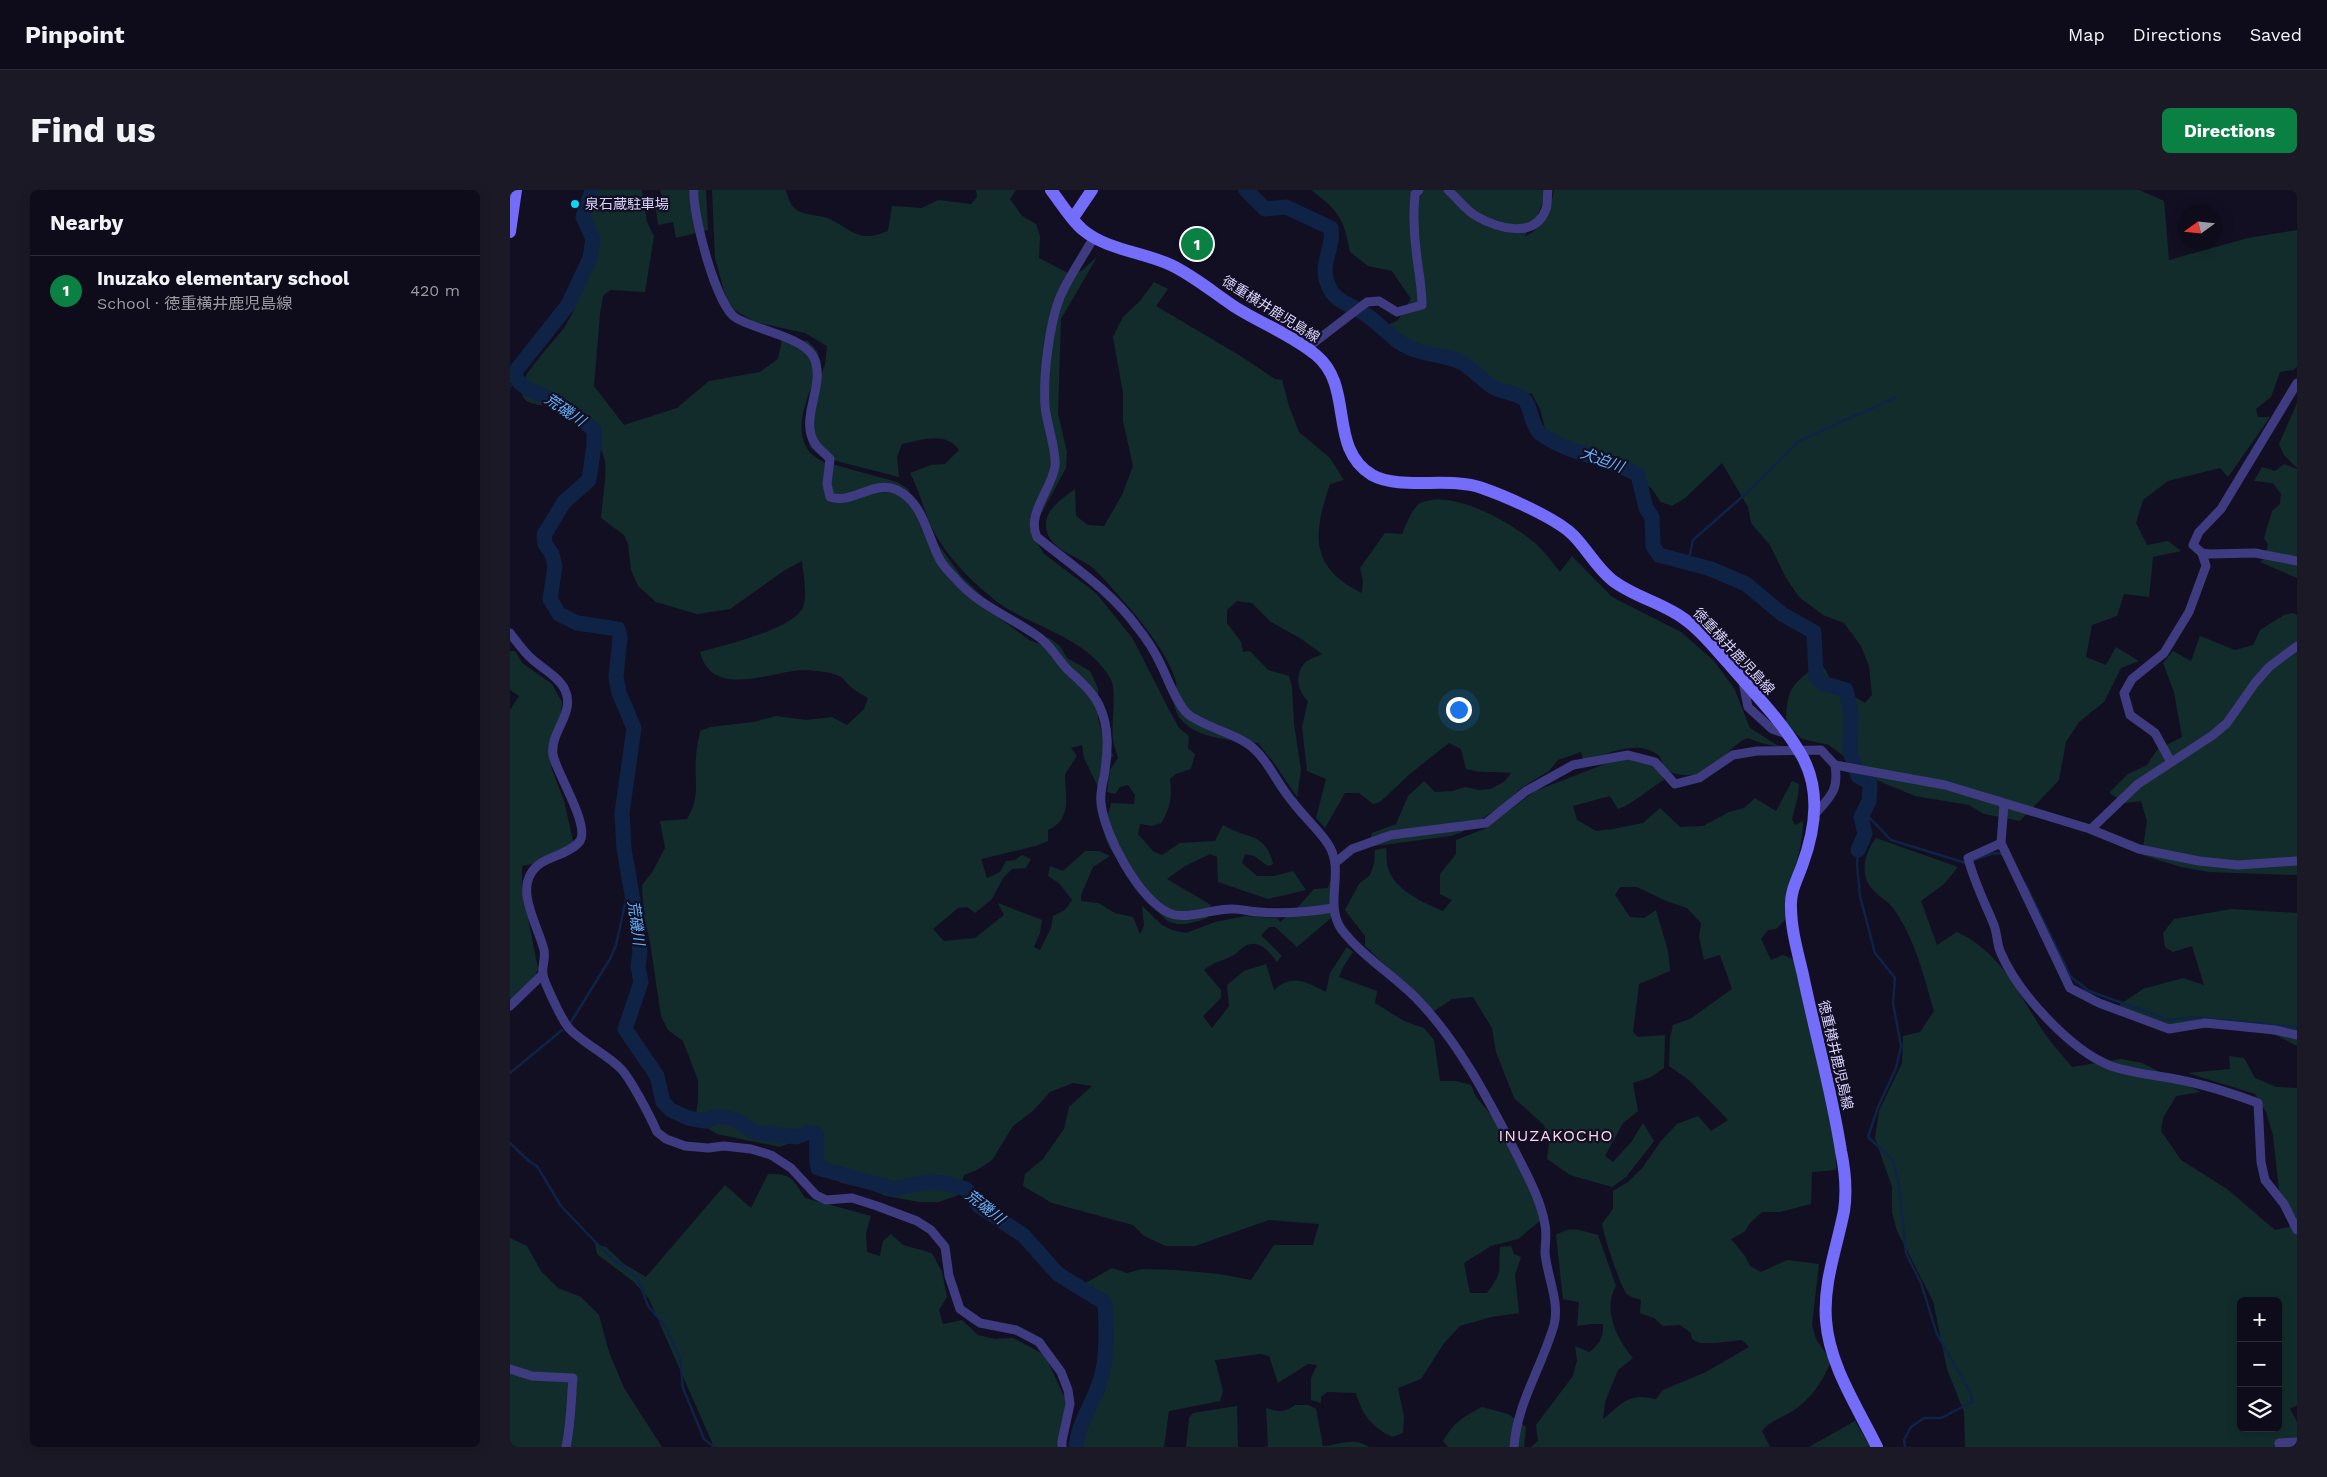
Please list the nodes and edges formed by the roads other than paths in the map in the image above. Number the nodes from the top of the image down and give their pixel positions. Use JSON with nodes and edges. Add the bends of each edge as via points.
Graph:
{"nodes":[{"id":1,"x":516,"y":190,"type":"edge"},
{"id":2,"x":694,"y":190,"type":"edge"},
{"id":3,"x":1051,"y":190,"type":"edge"},
{"id":4,"x":1092,"y":190,"type":"edge"},
{"id":5,"x":1419,"y":190,"type":"edge"},
{"id":6,"x":1448,"y":190,"type":"edge"},
{"id":7,"x":1548,"y":190,"type":"edge"},
{"id":8,"x":1073,"y":218,"type":"junction"},
{"id":9,"x":510,"y":232,"type":"edge"},
{"id":10,"x":1094,"y":237,"type":"junction"},
{"id":11,"x":1307,"y":348,"type":"junction"},
{"id":12,"x":2297,"y":383,"type":"edge"},
{"id":13,"x":2202,"y":553,"type":"junction"},
{"id":14,"x":2297,"y":561,"type":"edge"},
{"id":15,"x":510,"y":633,"type":"edge"},
{"id":16,"x":2297,"y":646,"type":"edge"},
{"id":17,"x":1798,"y":749,"type":"junction"},
{"id":18,"x":2171,"y":762,"type":"junction"},
{"id":19,"x":1835,"y":765,"type":"junction"},
{"id":20,"x":2004,"y":804,"type":"junction"},
{"id":21,"x":1815,"y":814,"type":"junction"},
{"id":22,"x":2091,"y":829,"type":"junction"},
{"id":23,"x":2001,"y":843,"type":"junction"},
{"id":24,"x":2297,"y":861,"type":"edge"},
{"id":25,"x":1335,"y":863,"type":"junction"},
{"id":26,"x":1333,"y":908,"type":"junction"},
{"id":27,"x":542,"y":974,"type":"junction"},
{"id":28,"x":510,"y":1006,"type":"edge"},
{"id":29,"x":2297,"y":1035,"type":"edge"},
{"id":30,"x":2297,"y":1230,"type":"edge"},
{"id":31,"x":510,"y":1369,"type":"edge"},
{"id":32,"x":2297,"y":1442,"type":"edge"},
{"id":33,"x":566,"y":1447,"type":"edge"},
{"id":34,"x":1062,"y":1447,"type":"edge"},
{"id":35,"x":1514,"y":1447,"type":"edge"},
{"id":36,"x":1877,"y":1447,"type":"edge"},
{"id":37,"x":2280,"y":1447,"type":"edge"}],
"edges":[{"from":1,"to":9,"type":"main road"},
{"from":2,"to":26,"type":"street","via":[[701,236],[726,308],[734,317],[804,346],[813,357],[819,377],[811,426],[815,444],[830,459],[827,484],[830,497],[840,500],[889,487],[911,499],[947,571],[971,592],[1041,639],[1099,705],[1108,735],[1100,803],[1106,825],[1124,861],[1144,891],[1169,913],[1184,916],[1234,909],[1299,913]]},
{"from":3,"to":8,"type":"main road","name":"徳重横井鹿児島線"},
{"from":4,"to":8,"type":"main road"},
{"from":5,"to":11,"type":"street","via":[[1415,194],[1413,215],[1422,305],[1397,312],[1379,301],[1367,302]]},
{"from":6,"to":7,"type":"street","via":[[1475,216],[1508,229],[1523,229],[1539,220],[1547,209]]},
{"from":8,"to":10,"type":"main road","name":"徳重横井鹿児島線"},
{"from":10,"to":11,"type":"main road","name":"徳重横井鹿児島線","via":[[1169,264]]},
{"from":10,"to":25,"type":"street","via":[[1060,297],[1053,323],[1044,381],[1045,408],[1056,465],[1037,512],[1035,532],[1118,604],[1156,655],[1188,714],[1249,744],[1326,841]]},
{"from":11,"to":17,"type":"main road","name":"徳重横井鹿児島線","via":[[1324,362],[1333,375],[1349,450],[1367,471],[1396,482],[1452,482],[1483,488],[1563,527],[1608,577],[1633,594],[1672,610],[1687,620],[1743,680]]},
{"from":12,"to":13,"type":"street","via":[[2220,509],[2199,532],[2193,545]]},
{"from":13,"to":14,"type":"street","via":[[2256,553]]},
{"from":13,"to":18,"type":"street","via":[[2206,566],[2189,612],[2164,653],[2132,679],[2124,693],[2130,716],[2155,733]]},
{"from":15,"to":27,"type":"street","via":[[565,690],[568,703],[554,740],[553,755],[580,820],[582,833],[572,847],[539,864],[527,881],[527,902],[544,950]]},
{"from":16,"to":18,"type":"street","via":[[2269,666],[2227,723],[2214,735]]},
{"from":17,"to":19,"type":"street","via":[[1821,750]]},
{"from":17,"to":21,"type":"main road","name":"徳重横井鹿児島線","via":[[1813,789]]},
{"from":17,"to":25,"type":"street","via":[[1733,755],[1699,778],[1675,784],[1655,762],[1628,755],[1573,765],[1526,791],[1486,823],[1391,835],[1352,849]]},
{"from":18,"to":22,"type":"street","via":[[2138,784]]},
{"from":19,"to":20,"type":"street","via":[[1946,785]]},
{"from":19,"to":21,"type":"street","via":[[1837,781]]},
{"from":20,"to":22,"type":"street"},
{"from":20,"to":23,"type":"street"},
{"from":21,"to":36,"type":"main road","name":"徳重横井鹿児島線","via":[[1811,839],[1791,895],[1791,907],[1799,959],[1841,1148],[1846,1187],[1828,1284],[1826,1324],[1842,1376]]},
{"from":22,"to":24,"type":"street","via":[[2138,849],[2199,861],[2238,865]]},
{"from":23,"to":29,"type":"street","via":[[2070,988],[2169,1029],[2205,1023]]},
{"from":23,"to":30,"type":"street","via":[[1968,858],[1972,875],[1994,927],[2000,951],[2042,1014],[2093,1057],[2113,1066],[2186,1081],[2258,1103],[2265,1180],[2284,1204]]},
{"from":25,"to":26,"type":"street"},
{"from":26,"to":35,"type":"street","via":[[1341,928],[1353,942],[1416,998],[1441,1027],[1467,1064],[1532,1183],[1545,1225],[1545,1253],[1555,1307],[1554,1323],[1524,1402],[1515,1430]]},
{"from":27,"to":28,"type":"street"},
{"from":27,"to":34,"type":"street","via":[[569,1028],[620,1068],[657,1132],[666,1139],[685,1146],[724,1146],[771,1155],[791,1168],[816,1195],[826,1200],[852,1198],[918,1221],[931,1230],[945,1247],[949,1276],[960,1309],[980,1323],[1016,1330],[1039,1342],[1061,1372],[1070,1404]]},
{"from":31,"to":33,"type":"street","via":[[532,1376],[573,1378],[571,1423]]},
{"from":32,"to":37,"type":"street","via":[[2279,1444]]}]}
